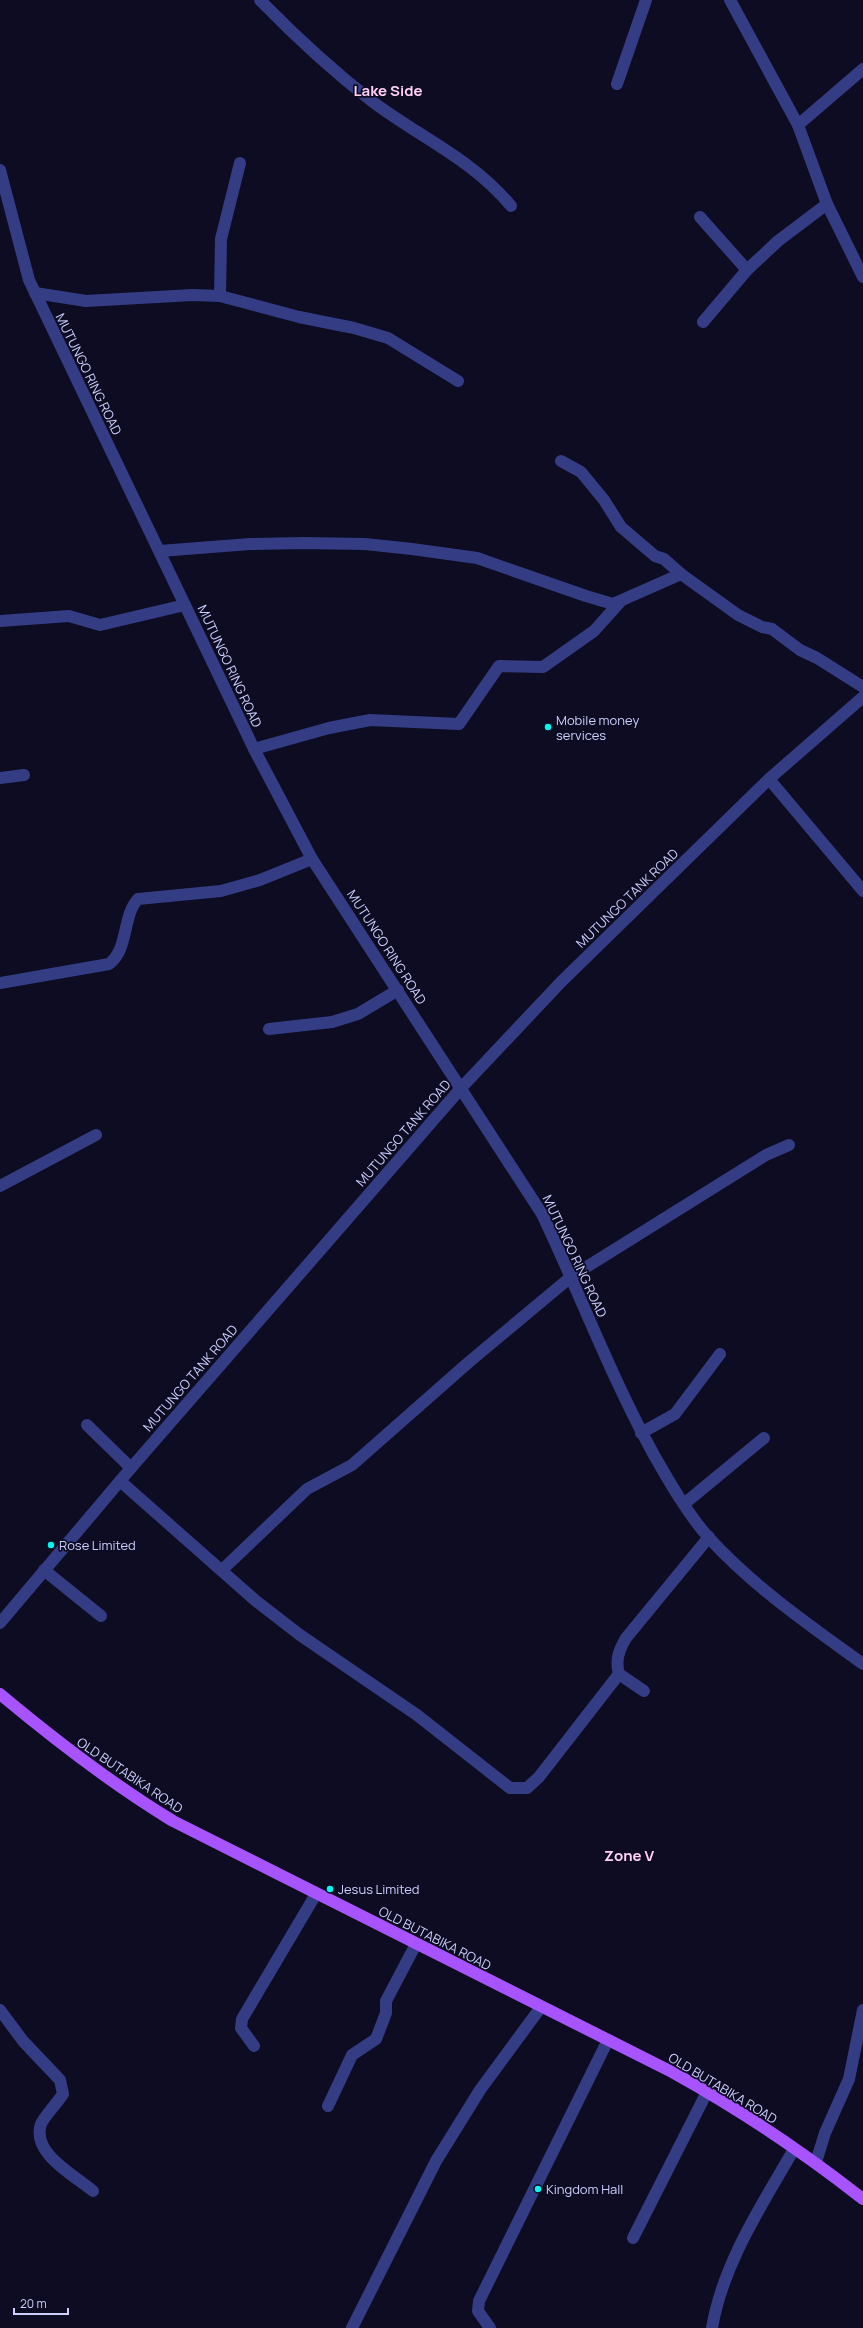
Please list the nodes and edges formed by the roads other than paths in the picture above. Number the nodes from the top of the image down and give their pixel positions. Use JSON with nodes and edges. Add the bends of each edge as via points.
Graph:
{"nodes":[{"id":1,"x":260,"y":0,"type":"edge"},
{"id":2,"x":646,"y":0,"type":"edge"},
{"id":3,"x":730,"y":0,"type":"edge"},
{"id":4,"x":863,"y":69,"type":"edge"},
{"id":5,"x":617,"y":84,"type":"dead end"},
{"id":6,"x":798,"y":125,"type":"junction"},
{"id":7,"x":240,"y":163,"type":"dead end"},
{"id":8,"x":1,"y":176,"type":"edge"},
{"id":9,"x":827,"y":204,"type":"junction"},
{"id":10,"x":511,"y":206,"type":"dead end"},
{"id":11,"x":700,"y":218,"type":"dead end"},
{"id":12,"x":747,"y":270,"type":"junction"},
{"id":13,"x":863,"y":277,"type":"edge"},
{"id":14,"x":35,"y":294,"type":"junction"},
{"id":15,"x":220,"y":296,"type":"junction"},
{"id":16,"x":703,"y":322,"type":"dead end"},
{"id":17,"x":458,"y":381,"type":"dead end"},
{"id":18,"x":561,"y":461,"type":"dead end"},
{"id":19,"x":160,"y":551,"type":"junction"},
{"id":20,"x":681,"y":574,"type":"junction"},
{"id":21,"x":620,"y":602,"type":"junction"},
{"id":22,"x":186,"y":605,"type":"junction"},
{"id":23,"x":0,"y":621,"type":"edge"},
{"id":24,"x":863,"y":687,"type":"edge"},
{"id":25,"x":863,"y":697,"type":"edge"},
{"id":26,"x":254,"y":749,"type":"junction"},
{"id":27,"x":24,"y":775,"type":"dead end"},
{"id":28,"x":0,"y":778,"type":"edge"},
{"id":29,"x":769,"y":779,"type":"junction"},
{"id":30,"x":312,"y":859,"type":"junction"},
{"id":31,"x":863,"y":891,"type":"edge"},
{"id":32,"x":0,"y":983,"type":"edge"},
{"id":33,"x":398,"y":990,"type":"junction"},
{"id":34,"x":269,"y":1029,"type":"dead end"},
{"id":35,"x":462,"y":1087,"type":"junction"},
{"id":36,"x":96,"y":1135,"type":"dead end"},
{"id":37,"x":789,"y":1145,"type":"dead end"},
{"id":38,"x":0,"y":1186,"type":"edge"},
{"id":39,"x":572,"y":1276,"type":"junction"},
{"id":40,"x":720,"y":1354,"type":"dead end"},
{"id":41,"x":87,"y":1425,"type":"dead end"},
{"id":42,"x":642,"y":1432,"type":"junction"},
{"id":43,"x":764,"y":1438,"type":"dead end"},
{"id":44,"x":131,"y":1468,"type":"junction"},
{"id":45,"x":120,"y":1481,"type":"junction"},
{"id":46,"x":684,"y":1504,"type":"junction"},
{"id":47,"x":709,"y":1537,"type":"junction"},
{"id":48,"x":44,"y":1570,"type":"junction"},
{"id":49,"x":222,"y":1570,"type":"junction"},
{"id":50,"x":101,"y":1616,"type":"dead end"},
{"id":51,"x":0,"y":1623,"type":"edge"},
{"id":52,"x":863,"y":1664,"type":"edge"},
{"id":53,"x":619,"y":1674,"type":"junction"},
{"id":54,"x":644,"y":1691,"type":"dead end"},
{"id":55,"x":0,"y":1694,"type":"edge"},
{"id":56,"x":316,"y":1894,"type":"junction"},
{"id":57,"x":416,"y":1944,"type":"junction"},
{"id":58,"x":541,"y":2007,"type":"junction"},
{"id":59,"x":0,"y":2010,"type":"edge"},
{"id":60,"x":863,"y":2010,"type":"edge"},
{"id":61,"x":608,"y":2040,"type":"junction"},
{"id":62,"x":254,"y":2046,"type":"dead end"},
{"id":63,"x":707,"y":2092,"type":"junction"},
{"id":64,"x":328,"y":2106,"type":"dead end"},
{"id":65,"x":794,"y":2149,"type":"junction"},
{"id":66,"x":816,"y":2162,"type":"junction"},
{"id":67,"x":94,"y":2191,"type":"dead end"},
{"id":68,"x":863,"y":2199,"type":"edge"},
{"id":69,"x":633,"y":2238,"type":"dead end"},
{"id":70,"x":352,"y":2328,"type":"edge"},
{"id":71,"x":490,"y":2328,"type":"edge"},
{"id":72,"x":712,"y":2328,"type":"edge"}],
"edges":[{"from":1,"to":10,"type":"street","via":[[283,24],[374,102],[470,165],[496,188]]},
{"from":2,"to":5,"type":"street"},
{"from":3,"to":6,"type":"street"},
{"from":4,"to":6,"type":"street"},
{"from":6,"to":9,"type":"street"},
{"from":7,"to":15,"type":"street","via":[[221,239]]},
{"from":8,"to":14,"type":"street","name":"MUTUNGO RING ROAD"},
{"from":9,"to":12,"type":"street","via":[[778,241]]},
{"from":9,"to":13,"type":"street"},
{"from":11,"to":12,"type":"street"},
{"from":12,"to":16,"type":"street"},
{"from":14,"to":15,"type":"street","via":[[86,301],[192,295]]},
{"from":14,"to":19,"type":"street","name":"MUTUNGO RING ROAD"},
{"from":15,"to":17,"type":"street","via":[[388,338]]},
{"from":18,"to":20,"type":"street","via":[[581,472],[604,500],[621,527]]},
{"from":19,"to":21,"type":"street","via":[[303,543],[366,544],[412,549],[477,558],[586,596],[613,604]]},
{"from":19,"to":22,"type":"street","name":"MUTUNGO RING ROAD"},
{"from":20,"to":21,"type":"street"},
{"from":20,"to":24,"type":"street","via":[[738,615],[772,629],[800,650]]},
{"from":21,"to":26,"type":"street","via":[[594,631],[543,667],[499,666],[459,724],[370,720],[329,728]]},
{"from":22,"to":23,"type":"street","via":[[100,625],[69,616]]},
{"from":22,"to":26,"type":"street","name":"MUTUNGO RING ROAD"},
{"from":25,"to":29,"type":"street","name":"MUTUNGO TANK ROAD"},
{"from":26,"to":30,"type":"street","name":"MUTUNGO RING ROAD"},
{"from":27,"to":28,"type":"street"},
{"from":29,"to":31,"type":"street"},
{"from":29,"to":35,"type":"street","name":"MUTUNGO TANK ROAD","via":[[561,982]]},
{"from":30,"to":32,"type":"street","via":[[260,880],[221,892],[138,899],[132,904],[115,959],[109,964]]},
{"from":30,"to":33,"type":"street","name":"MUTUNGO RING ROAD"},
{"from":33,"to":34,"type":"street","via":[[358,1014],[332,1022]]},
{"from":33,"to":35,"type":"street","name":"MUTUNGO RING ROAD"},
{"from":35,"to":39,"type":"street","name":"MUTUNGO RING ROAD","via":[[542,1214]]},
{"from":35,"to":44,"type":"street","name":"MUTUNGO TANK ROAD"},
{"from":36,"to":38,"type":"street"},
{"from":37,"to":39,"type":"street","via":[[766,1155]]},
{"from":39,"to":42,"type":"street","name":"MUTUNGO RING ROAD","via":[[612,1374]]},
{"from":39,"to":49,"type":"street","via":[[352,1465],[307,1489]]},
{"from":40,"to":42,"type":"street","via":[[675,1414]]},
{"from":41,"to":44,"type":"street"},
{"from":42,"to":46,"type":"street","name":"MUTUNGO RING ROAD","via":[[671,1486]]},
{"from":43,"to":46,"type":"street"},
{"from":44,"to":45,"type":"street","name":"MUTUNGO TANK ROAD"},
{"from":45,"to":48,"type":"street","name":"MUTUNGO TANK ROAD"},
{"from":45,"to":49,"type":"street"},
{"from":46,"to":47,"type":"street","name":"MUTUNGO RING ROAD"},
{"from":47,"to":52,"type":"street","name":"MUTUNGO RING ROAD","via":[[757,1584]]},
{"from":47,"to":53,"type":"street","via":[[626,1638],[618,1651]]},
{"from":48,"to":50,"type":"street"},
{"from":48,"to":51,"type":"street","name":"MUTUNGO TANK ROAD"},
{"from":49,"to":53,"type":"street","via":[[256,1601],[300,1635],[417,1715],[510,1788],[527,1788],[539,1777]]},
{"from":53,"to":54,"type":"street"},
{"from":55,"to":56,"type":"main road","name":"OLD BUTABIKA ROAD","via":[[59,1743],[141,1802],[173,1822]]},
{"from":56,"to":57,"type":"main road","name":"OLD BUTABIKA ROAD"},
{"from":56,"to":62,"type":"street","via":[[242,2019],[241,2028]]},
{"from":57,"to":58,"type":"main road","name":"OLD BUTABIKA ROAD"},
{"from":57,"to":64,"type":"street","via":[[386,2000],[386,2013],[376,2040],[352,2055]]},
{"from":58,"to":61,"type":"main road","name":"OLD BUTABIKA ROAD"},
{"from":58,"to":70,"type":"street","via":[[480,2090],[436,2161]]},
{"from":59,"to":67,"type":"street","via":[[23,2041],[60,2080],[63,2094],[42,2122],[38,2137],[46,2153]]},
{"from":60,"to":66,"type":"street","via":[[849,2079],[825,2133]]},
{"from":61,"to":63,"type":"main road","name":"OLD BUTABIKA ROAD"},
{"from":61,"to":71,"type":"street","via":[[480,2301],[478,2310]]},
{"from":63,"to":65,"type":"main road","name":"OLD BUTABIKA ROAD"},
{"from":63,"to":69,"type":"street"},
{"from":65,"to":66,"type":"main road","name":"OLD BUTABIKA ROAD"},
{"from":65,"to":72,"type":"street","via":[[747,2232],[727,2276]]},
{"from":66,"to":68,"type":"main road","name":"OLD BUTABIKA ROAD"}]}
